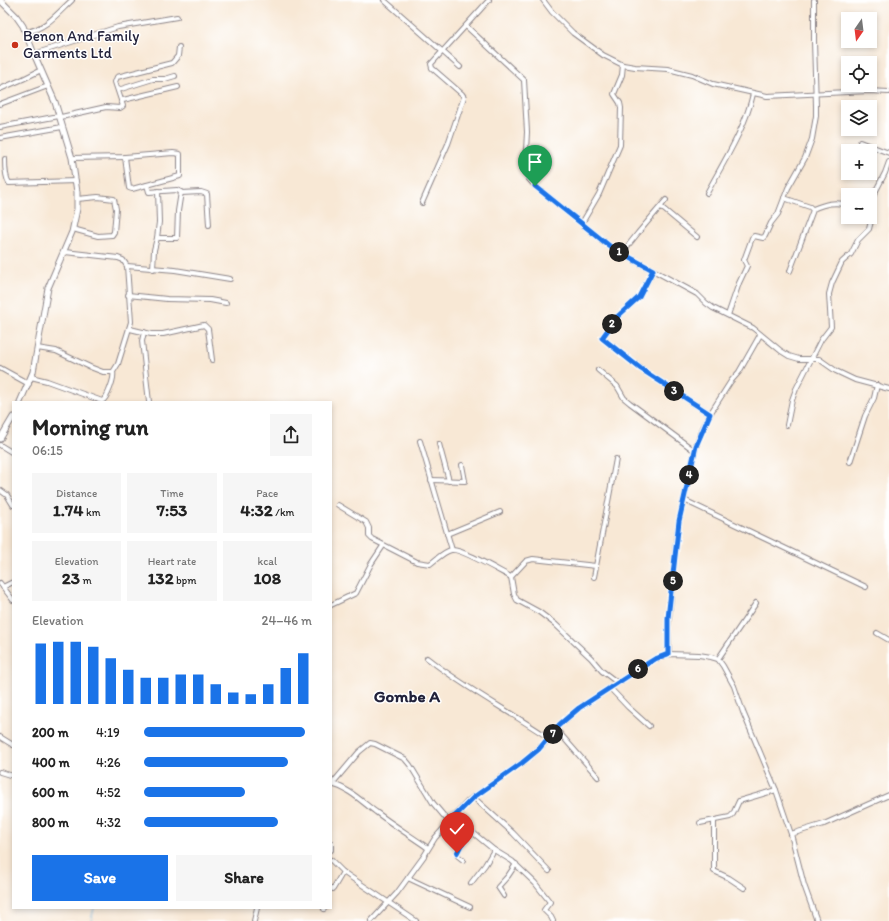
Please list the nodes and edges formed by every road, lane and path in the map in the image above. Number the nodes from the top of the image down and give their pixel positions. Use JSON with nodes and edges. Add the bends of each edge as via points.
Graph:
{"nodes":[{"id":1,"x":0,"y":0,"type":"edge"},
{"id":2,"x":72,"y":0,"type":"edge"},
{"id":3,"x":384,"y":0,"type":"edge"},
{"id":4,"x":489,"y":0,"type":"edge"},
{"id":5,"x":543,"y":0,"type":"edge"},
{"id":6,"x":814,"y":0,"type":"edge"},
{"id":7,"x":178,"y":17,"type":"dead end"},
{"id":8,"x":466,"y":26,"type":"junction"},
{"id":9,"x":26,"y":32,"type":"junction"},
{"id":10,"x":179,"y":47,"type":"dead end"},
{"id":11,"x":442,"y":51,"type":"junction"},
{"id":12,"x":34,"y":54,"type":"junction"},
{"id":13,"x":623,"y":64,"type":"junction"},
{"id":14,"x":460,"y":67,"type":"dead end"},
{"id":15,"x":41,"y":70,"type":"junction"},
{"id":16,"x":175,"y":76,"type":"dead end"},
{"id":17,"x":48,"y":86,"type":"junction"},
{"id":18,"x":178,"y":87,"type":"dead end"},
{"id":19,"x":0,"y":89,"type":"edge"},
{"id":20,"x":118,"y":90,"type":"junction"},
{"id":21,"x":889,"y":92,"type":"edge"},
{"id":22,"x":753,"y":94,"type":"junction"},
{"id":23,"x":816,"y":94,"type":"junction"},
{"id":24,"x":121,"y":100,"type":"junction"},
{"id":25,"x":0,"y":104,"type":"edge"},
{"id":26,"x":60,"y":118,"type":"junction"},
{"id":27,"x":0,"y":127,"type":"edge"},
{"id":28,"x":62,"y":127,"type":"junction"},
{"id":29,"x":0,"y":138,"type":"edge"},
{"id":30,"x":860,"y":142,"type":"dead end"},
{"id":31,"x":889,"y":153,"type":"edge"},
{"id":32,"x":125,"y":157,"type":"junction"},
{"id":33,"x":72,"y":158,"type":"junction"},
{"id":34,"x":6,"y":159,"type":"dead end"},
{"id":35,"x":889,"y":162,"type":"edge"},
{"id":36,"x":76,"y":181,"type":"junction"},
{"id":37,"x":147,"y":185,"type":"junction"},
{"id":38,"x":877,"y":188,"type":"edge"},
{"id":39,"x":158,"y":191,"type":"junction"},
{"id":40,"x":181,"y":193,"type":"junction"},
{"id":41,"x":707,"y":193,"type":"dead end"},
{"id":42,"x":77,"y":198,"type":"junction"},
{"id":43,"x":784,"y":198,"type":"junction"},
{"id":44,"x":666,"y":200,"type":"dead end"},
{"id":45,"x":422,"y":202,"type":"dead end"},
{"id":46,"x":841,"y":203,"type":"edge"},
{"id":47,"x":661,"y":207,"type":"junction"},
{"id":48,"x":813,"y":209,"type":"junction"},
{"id":49,"x":582,"y":223,"type":"junction"},
{"id":50,"x":870,"y":224,"type":"edge"},
{"id":51,"x":209,"y":225,"type":"dead end"},
{"id":52,"x":73,"y":229,"type":"junction"},
{"id":53,"x":697,"y":237,"type":"dead end"},
{"id":54,"x":157,"y":238,"type":"junction"},
{"id":55,"x":64,"y":252,"type":"junction"},
{"id":56,"x":622,"y":253,"type":"junction"},
{"id":57,"x":127,"y":266,"type":"junction"},
{"id":58,"x":153,"y":269,"type":"junction"},
{"id":59,"x":653,"y":270,"type":"junction"},
{"id":60,"x":790,"y":271,"type":"dead end"},
{"id":61,"x":230,"y":279,"type":"dead end"},
{"id":62,"x":128,"y":296,"type":"junction"},
{"id":63,"x":226,"y":303,"type":"dead end"},
{"id":64,"x":728,"y":315,"type":"junction"},
{"id":65,"x":130,"y":329,"type":"junction"},
{"id":66,"x":144,"y":332,"type":"junction"},
{"id":67,"x":760,"y":335,"type":"junction"},
{"id":68,"x":37,"y":348,"type":"junction"},
{"id":69,"x":812,"y":358,"type":"junction"},
{"id":70,"x":212,"y":360,"type":"dead end"},
{"id":71,"x":0,"y":368,"type":"edge"},
{"id":72,"x":598,"y":370,"type":"dead end"},
{"id":73,"x":113,"y":372,"type":"junction"},
{"id":74,"x":31,"y":377,"type":"junction"},
{"id":75,"x":29,"y":384,"type":"junction"},
{"id":76,"x":877,"y":385,"type":"junction"},
{"id":77,"x":889,"y":389,"type":"edge"},
{"id":78,"x":20,"y":401,"type":"edge"},
{"id":79,"x":149,"y":401,"type":"edge"},
{"id":80,"x":710,"y":414,"type":"junction"},
{"id":81,"x":12,"y":419,"type":"edge"},
{"id":82,"x":787,"y":425,"type":"dead end"},
{"id":83,"x":0,"y":438,"type":"edge"},
{"id":84,"x":420,"y":441,"type":"dead end"},
{"id":85,"x":439,"y":444,"type":"dead end"},
{"id":86,"x":0,"y":446,"type":"edge"},
{"id":87,"x":695,"y":451,"type":"junction"},
{"id":88,"x":12,"y":452,"type":"edge"},
{"id":89,"x":616,"y":459,"type":"dead end"},
{"id":90,"x":850,"y":462,"type":"dead end"},
{"id":91,"x":462,"y":465,"type":"dead end"},
{"id":92,"x":431,"y":480,"type":"junction"},
{"id":93,"x":449,"y":481,"type":"junction"},
{"id":94,"x":0,"y":490,"type":"edge"},
{"id":95,"x":684,"y":500,"type":"junction"},
{"id":96,"x":12,"y":503,"type":"edge"},
{"id":97,"x":338,"y":505,"type":"dead end"},
{"id":98,"x":500,"y":512,"type":"dead end"},
{"id":99,"x":447,"y":534,"type":"junction"},
{"id":100,"x":382,"y":546,"type":"junction"},
{"id":101,"x":452,"y":550,"type":"junction"},
{"id":102,"x":596,"y":566,"type":"junction"},
{"id":103,"x":511,"y":577,"type":"junction"},
{"id":104,"x":594,"y":577,"type":"dead end"},
{"id":105,"x":12,"y":582,"type":"edge"},
{"id":106,"x":2,"y":585,"type":"edge"},
{"id":107,"x":866,"y":587,"type":"dead end"},
{"id":108,"x":12,"y":599,"type":"edge"},
{"id":109,"x":756,"y":603,"type":"dead end"},
{"id":110,"x":332,"y":605,"type":"edge"},
{"id":111,"x":877,"y":633,"type":"dead end"},
{"id":112,"x":889,"y":639,"type":"edge"},
{"id":113,"x":668,"y":654,"type":"junction"},
{"id":114,"x":427,"y":658,"type":"dead end"},
{"id":115,"x":718,"y":659,"type":"junction"},
{"id":116,"x":618,"y":683,"type":"junction"},
{"id":117,"x":610,"y":688,"type":"junction"},
{"id":118,"x":649,"y":726,"type":"dead end"},
{"id":119,"x":556,"y":729,"type":"junction"},
{"id":120,"x":0,"y":737,"type":"edge"},
{"id":121,"x":549,"y":738,"type":"junction"},
{"id":122,"x":12,"y":744,"type":"edge"},
{"id":123,"x":0,"y":772,"type":"edge"},
{"id":124,"x":12,"y":776,"type":"edge"},
{"id":125,"x":598,"y":777,"type":"dead end"},
{"id":126,"x":332,"y":784,"type":"edge"},
{"id":127,"x":776,"y":790,"type":"junction"},
{"id":128,"x":889,"y":795,"type":"edge"},
{"id":129,"x":474,"y":797,"type":"junction"},
{"id":130,"x":454,"y":817,"type":"junction"},
{"id":131,"x":714,"y":820,"type":"junction"},
{"id":132,"x":449,"y":822,"type":"junction"},
{"id":133,"x":700,"y":823,"type":"dead end"},
{"id":134,"x":472,"y":832,"type":"junction"},
{"id":135,"x":791,"y":834,"type":"junction"},
{"id":136,"x":428,"y":848,"type":"junction"},
{"id":137,"x":494,"y":850,"type":"junction"},
{"id":138,"x":463,"y":860,"type":"dead end"},
{"id":139,"x":332,"y":861,"type":"edge"},
{"id":140,"x":516,"y":864,"type":"junction"},
{"id":141,"x":549,"y":871,"type":"dead end"},
{"id":142,"x":343,"y":872,"type":"junction"},
{"id":143,"x":408,"y":878,"type":"junction"},
{"id":144,"x":471,"y":883,"type":"dead end"},
{"id":145,"x":744,"y":888,"type":"dead end"},
{"id":146,"x":332,"y":890,"type":"edge"},
{"id":147,"x":504,"y":896,"type":"dead end"},
{"id":148,"x":388,"y":902,"type":"junction"},
{"id":149,"x":470,"y":907,"type":"dead end"},
{"id":150,"x":257,"y":909,"type":"edge"},
{"id":151,"x":254,"y":921,"type":"edge"},
{"id":152,"x":370,"y":921,"type":"edge"},
{"id":153,"x":416,"y":921,"type":"edge"},
{"id":154,"x":553,"y":921,"type":"edge"},
{"id":155,"x":816,"y":921,"type":"edge"}],
"edges":[{"from":1,"to":9,"type":"street","via":[[16,16]]},
{"from":2,"to":9,"type":"street","via":[[49,22]]},
{"from":3,"to":11,"type":"street"},
{"from":4,"to":8,"type":"street"},
{"from":5,"to":13,"type":"street","via":[[568,29],[603,55]]},
{"from":6,"to":23,"type":"street"},
{"from":7,"to":12,"type":"street","via":[[118,27]]},
{"from":8,"to":11,"type":"street"},
{"from":8,"to":49,"type":"street","via":[[525,82],[525,169],[528,178]]},
{"from":9,"to":12,"type":"street"},
{"from":10,"to":20,"type":"street","via":[[178,56],[172,63],[117,77],[115,82]]},
{"from":11,"to":14,"type":"street"},
{"from":11,"to":45,"type":"street","via":[[430,64],[464,97],[448,144]]},
{"from":12,"to":15,"type":"street"},
{"from":13,"to":22,"type":"street","via":[[668,69]]},
{"from":13,"to":49,"type":"street","via":[[622,75],[614,94],[621,108],[620,145],[599,194]]},
{"from":15,"to":17,"type":"street"},
{"from":15,"to":19,"type":"street"},
{"from":16,"to":20,"type":"street","via":[[153,79]]},
{"from":17,"to":25,"type":"street"},
{"from":17,"to":26,"type":"street"},
{"from":18,"to":24,"type":"street"},
{"from":20,"to":24,"type":"street"},
{"from":21,"to":23,"type":"street"},
{"from":22,"to":23,"type":"street","via":[[772,97]]},
{"from":22,"to":41,"type":"street","via":[[745,122]]},
{"from":23,"to":43,"type":"street","via":[[812,139]]},
{"from":24,"to":26,"type":"street","via":[[122,107]]},
{"from":26,"to":27,"type":"street"},
{"from":26,"to":28,"type":"street"},
{"from":28,"to":29,"type":"street"},
{"from":28,"to":33,"type":"street"},
{"from":30,"to":31,"type":"street"},
{"from":32,"to":33,"type":"street"},
{"from":32,"to":37,"type":"street","via":[[128,188]]},
{"from":32,"to":37,"type":"street","via":[[180,154],[180,176]]},
{"from":33,"to":36,"type":"street"},
{"from":34,"to":36,"type":"street","via":[[9,183]]},
{"from":35,"to":38,"type":"street"},
{"from":36,"to":42,"type":"street"},
{"from":37,"to":39,"type":"street","via":[[149,192]]},
{"from":39,"to":40,"type":"street","via":[[177,190]]},
{"from":39,"to":54,"type":"street"},
{"from":40,"to":51,"type":"street","via":[[207,194]]},
{"from":40,"to":54,"type":"street","via":[[177,238]]},
{"from":42,"to":52,"type":"street"},
{"from":42,"to":52,"type":"street","via":[[114,199],[114,232],[112,235],[98,236]]},
{"from":43,"to":48,"type":"street"},
{"from":43,"to":64,"type":"street","via":[[766,236],[752,238],[744,260],[747,266]]},
{"from":44,"to":47,"type":"street"},
{"from":46,"to":48,"type":"street","via":[[828,203]]},
{"from":47,"to":53,"type":"street"},
{"from":47,"to":56,"type":"street"},
{"from":48,"to":60,"type":"street"},
{"from":49,"to":56,"type":"street"},
{"from":50,"to":69,"type":"street","via":[[851,254],[842,262],[832,283],[829,294],[831,327]]},
{"from":52,"to":55,"type":"street"},
{"from":54,"to":58,"type":"street"},
{"from":55,"to":57,"type":"street","via":[[118,258]]},
{"from":55,"to":68,"type":"street","via":[[48,288]]},
{"from":56,"to":59,"type":"street"},
{"from":57,"to":58,"type":"street"},
{"from":57,"to":62,"type":"street"},
{"from":58,"to":61,"type":"street"},
{"from":59,"to":64,"type":"street","via":[[697,294],[706,303]]},
{"from":59,"to":80,"type":"street","via":[[639,297],[618,316],[602,338],[641,369]]},
{"from":62,"to":63,"type":"street"},
{"from":62,"to":65,"type":"street","via":[[132,315]]},
{"from":64,"to":67,"type":"street","via":[[746,323]]},
{"from":65,"to":66,"type":"street"},
{"from":65,"to":73,"type":"street"},
{"from":66,"to":70,"type":"street","via":[[162,334],[204,325],[208,329]]},
{"from":66,"to":79,"type":"street","via":[[142,341]]},
{"from":67,"to":69,"type":"street","via":[[789,356],[799,359]]},
{"from":67,"to":80,"type":"street","via":[[739,372]]},
{"from":68,"to":73,"type":"street","via":[[56,351],[103,372]]},
{"from":68,"to":74,"type":"street"},
{"from":69,"to":76,"type":"street","via":[[819,358],[836,371],[855,380]]},
{"from":69,"to":82,"type":"street","via":[[792,400]]},
{"from":71,"to":75,"type":"street"},
{"from":72,"to":87,"type":"street","via":[[617,386],[624,398]]},
{"from":73,"to":74,"type":"street","via":[[107,396],[102,401]]},
{"from":74,"to":75,"type":"street"},
{"from":75,"to":78,"type":"street"},
{"from":76,"to":77,"type":"street"},
{"from":76,"to":90,"type":"street"},
{"from":80,"to":87,"type":"street"},
{"from":81,"to":83,"type":"street"},
{"from":84,"to":92,"type":"street"},
{"from":85,"to":93,"type":"street"},
{"from":86,"to":88,"type":"street"},
{"from":87,"to":95,"type":"street"},
{"from":89,"to":102,"type":"street"},
{"from":91,"to":93,"type":"street","via":[[464,481]]},
{"from":92,"to":93,"type":"street"},
{"from":92,"to":99,"type":"street"},
{"from":94,"to":96,"type":"street"},
{"from":95,"to":107,"type":"street"},
{"from":95,"to":113,"type":"street","via":[[676,542],[668,618]]},
{"from":97,"to":100,"type":"street","via":[[366,522],[370,538]]},
{"from":98,"to":99,"type":"street"},
{"from":99,"to":101,"type":"street"},
{"from":100,"to":101,"type":"street","via":[[427,564]]},
{"from":100,"to":110,"type":"street","via":[[356,593]]},
{"from":101,"to":103,"type":"street","via":[[464,553]]},
{"from":102,"to":103,"type":"street","via":[[533,559],[526,561]]},
{"from":102,"to":104,"type":"street"},
{"from":103,"to":116,"type":"street","via":[[517,600],[555,624],[602,671]]},
{"from":105,"to":106,"type":"street"},
{"from":106,"to":108,"type":"street"},
{"from":109,"to":115,"type":"street"},
{"from":111,"to":112,"type":"street"},
{"from":113,"to":115,"type":"street","via":[[699,655]]},
{"from":113,"to":116,"type":"street","via":[[648,663]]},
{"from":114,"to":121,"type":"street"},
{"from":115,"to":127,"type":"street","via":[[734,686]]},
{"from":116,"to":117,"type":"street"},
{"from":117,"to":118,"type":"street"},
{"from":117,"to":119,"type":"street","via":[[579,708]]},
{"from":119,"to":121,"type":"street"},
{"from":119,"to":125,"type":"street"},
{"from":120,"to":122,"type":"street"},
{"from":121,"to":129,"type":"street","via":[[526,760]]},
{"from":123,"to":124,"type":"street"},
{"from":126,"to":132,"type":"street","via":[[359,752],[370,743],[375,744],[405,759],[433,803]]},
{"from":126,"to":136,"type":"street","via":[[353,794]]},
{"from":127,"to":131,"type":"street","via":[[739,801],[732,816]]},
{"from":127,"to":135,"type":"street"},
{"from":128,"to":135,"type":"street","via":[[824,824]]},
{"from":129,"to":130,"type":"street"},
{"from":129,"to":141,"type":"street","via":[[513,832]]},
{"from":130,"to":132,"type":"street"},
{"from":130,"to":134,"type":"street"},
{"from":131,"to":133,"type":"street"},
{"from":131,"to":145,"type":"street","via":[[714,871]]},
{"from":132,"to":136,"type":"street"},
{"from":134,"to":137,"type":"street"},
{"from":134,"to":138,"type":"street","via":[[457,853]]},
{"from":135,"to":155,"type":"street"},
{"from":136,"to":143,"type":"street"},
{"from":137,"to":140,"type":"street"},
{"from":137,"to":144,"type":"street"},
{"from":139,"to":142,"type":"street"},
{"from":140,"to":147,"type":"street","via":[[498,887]]},
{"from":140,"to":154,"type":"street","via":[[550,902],[544,910]]},
{"from":142,"to":146,"type":"street"},
{"from":142,"to":148,"type":"street"},
{"from":143,"to":148,"type":"street"},
{"from":143,"to":149,"type":"street"},
{"from":148,"to":152,"type":"street"},
{"from":148,"to":153,"type":"street"},
{"from":150,"to":151,"type":"street"}]}
